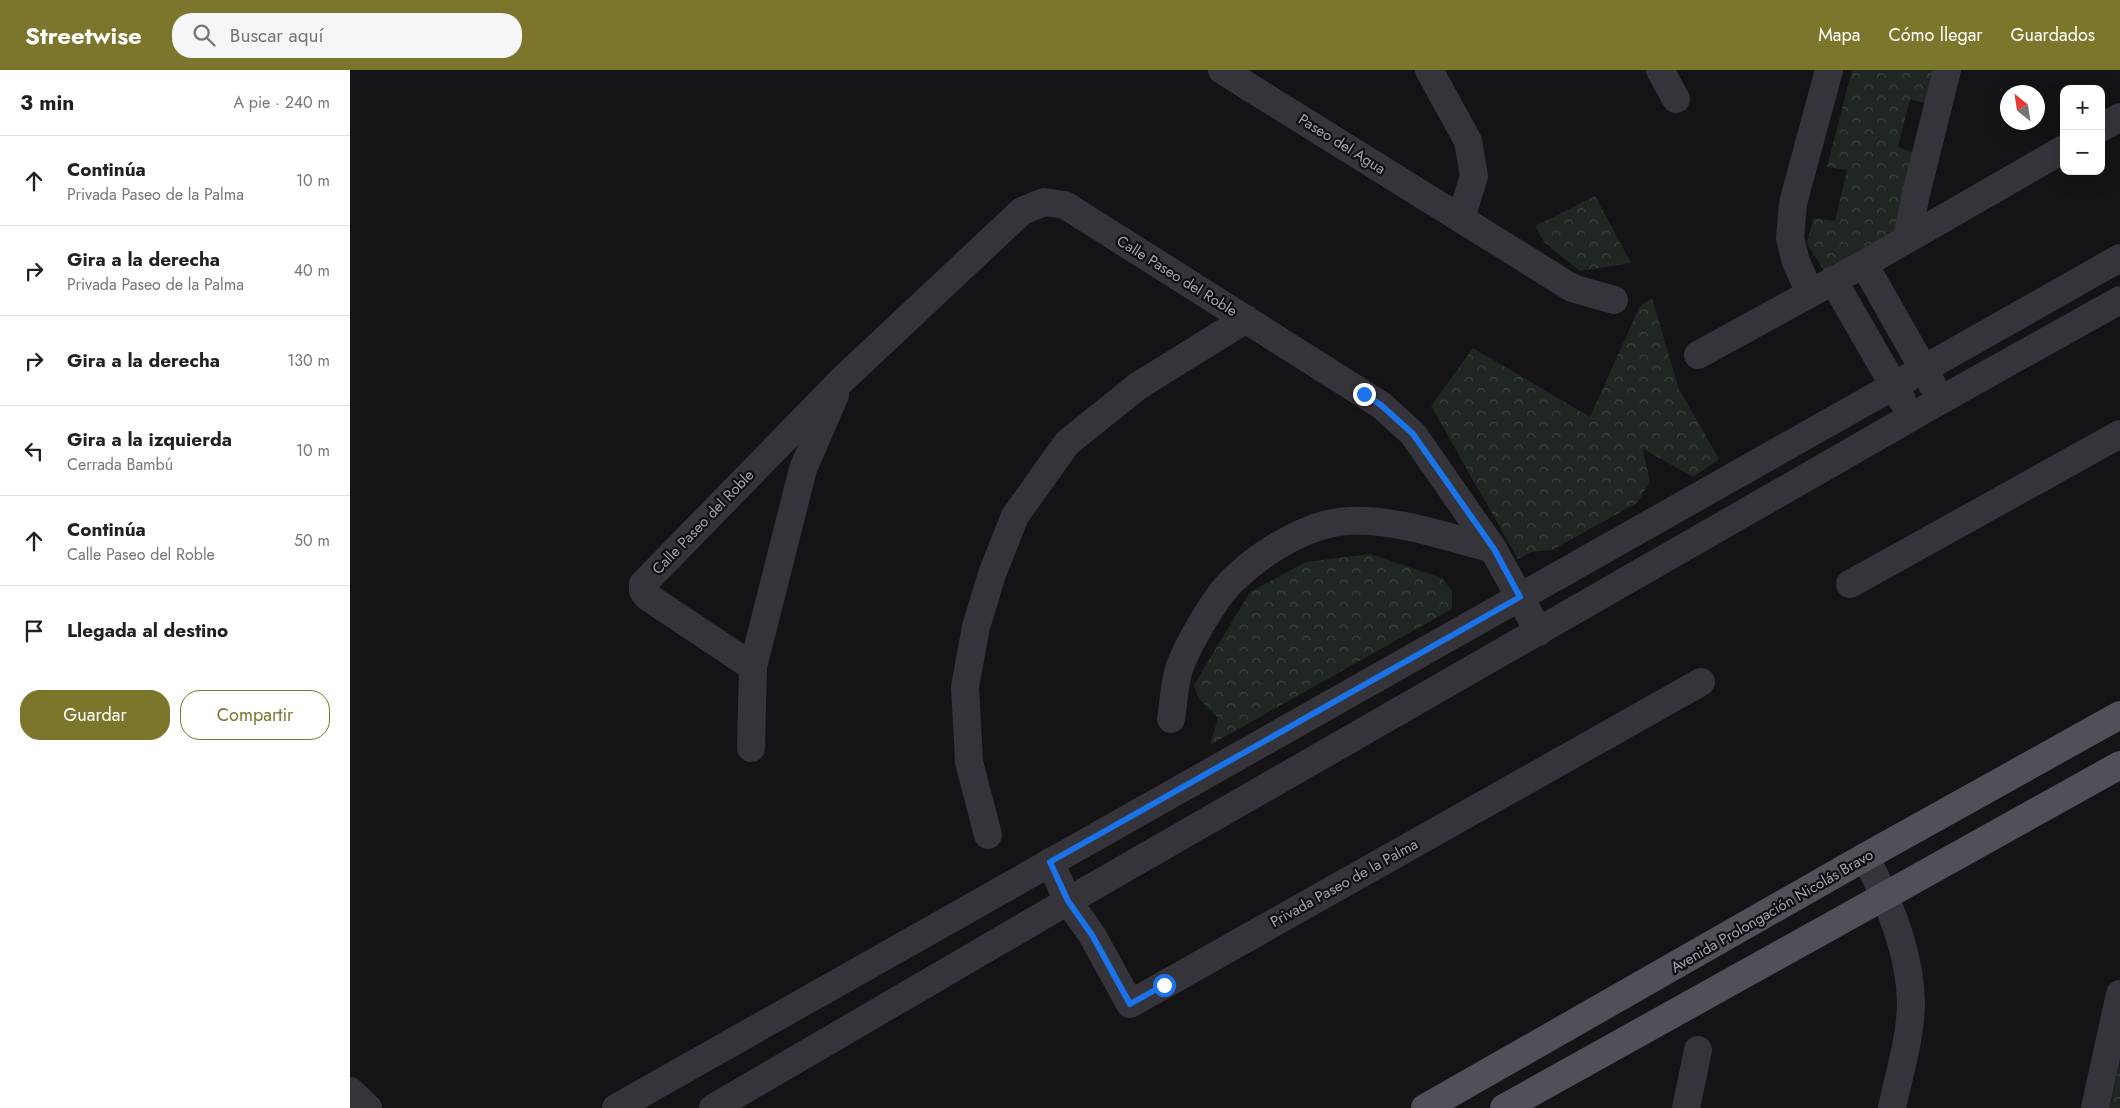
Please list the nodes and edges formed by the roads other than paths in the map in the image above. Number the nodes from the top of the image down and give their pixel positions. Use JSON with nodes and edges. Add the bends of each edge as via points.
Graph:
{"nodes":[{"id":1,"x":1222,"y":70,"type":"edge"},
{"id":2,"x":1429,"y":70,"type":"edge"},
{"id":3,"x":1660,"y":70,"type":"edge"},
{"id":4,"x":1829,"y":70,"type":"edge"},
{"id":5,"x":1947,"y":70,"type":"edge"},
{"id":6,"x":1676,"y":99,"type":"dead end"},
{"id":7,"x":2120,"y":117,"type":"edge"},
{"id":8,"x":2105,"y":126,"type":"edge"},
{"id":9,"x":2060,"y":151,"type":"edge"},
{"id":10,"x":1461,"y":218,"type":"junction"},
{"id":11,"x":1908,"y":238,"type":"junction"},
{"id":12,"x":2120,"y":258,"type":"edge"},
{"id":13,"x":1864,"y":264,"type":"junction"},
{"id":14,"x":1821,"y":287,"type":"junction"},
{"id":15,"x":1614,"y":300,"type":"dead end"},
{"id":16,"x":2120,"y":300,"type":"edge"},
{"id":17,"x":1246,"y":319,"type":"junction"},
{"id":18,"x":1698,"y":354,"type":"dead end"},
{"id":19,"x":1923,"y":369,"type":"junction"},
{"id":20,"x":842,"y":380,"type":"junction"},
{"id":21,"x":1894,"y":386,"type":"junction"},
{"id":22,"x":1941,"y":400,"type":"junction"},
{"id":23,"x":1912,"y":417,"type":"junction"},
{"id":24,"x":2120,"y":434,"type":"edge"},
{"id":25,"x":1494,"y":549,"type":"junction"},
{"id":26,"x":1850,"y":584,"type":"dead end"},
{"id":27,"x":1520,"y":597,"type":"junction"},
{"id":28,"x":1539,"y":632,"type":"junction"},
{"id":29,"x":753,"y":667,"type":"junction"},
{"id":30,"x":1701,"y":682,"type":"dead end"},
{"id":31,"x":2120,"y":715,"type":"edge"},
{"id":32,"x":1171,"y":719,"type":"dead end"},
{"id":33,"x":752,"y":748,"type":"dead end"},
{"id":34,"x":2120,"y":765,"type":"edge"},
{"id":35,"x":988,"y":835,"type":"dead end"},
{"id":36,"x":1865,"y":857,"type":"junction"},
{"id":37,"x":1050,"y":862,"type":"junction"},
{"id":38,"x":1886,"y":896,"type":"junction"},
{"id":39,"x":1068,"y":901,"type":"junction"},
{"id":40,"x":2120,"y":994,"type":"edge"},
{"id":41,"x":1698,"y":1050,"type":"dead end"},
{"id":42,"x":350,"y":1091,"type":"edge"},
{"id":43,"x":368,"y":1108,"type":"edge"},
{"id":44,"x":616,"y":1108,"type":"edge"},
{"id":45,"x":714,"y":1108,"type":"edge"},
{"id":46,"x":1425,"y":1108,"type":"edge"},
{"id":47,"x":1504,"y":1108,"type":"edge"},
{"id":48,"x":1686,"y":1108,"type":"edge"},
{"id":49,"x":1892,"y":1108,"type":"edge"},
{"id":50,"x":2095,"y":1108,"type":"edge"}],
"edges":[{"from":1,"to":10,"type":"street","name":"Paseo del Agua"},
{"from":2,"to":10,"type":"street","via":[[1468,141],[1474,176]]},
{"from":3,"to":6,"type":"street"},
{"from":4,"to":14,"type":"street","via":[[1793,204],[1790,238],[1796,262]]},
{"from":5,"to":11,"type":"street"},
{"from":7,"to":8,"type":"street"},
{"from":9,"to":11,"type":"street"},
{"from":10,"to":15,"type":"street","name":"Paseo del Agua","via":[[1572,288]]},
{"from":11,"to":13,"type":"street"},
{"from":12,"to":19,"type":"street"},
{"from":13,"to":14,"type":"street"},
{"from":13,"to":19,"type":"street"},
{"from":14,"to":18,"type":"street"},
{"from":14,"to":21,"type":"street"},
{"from":16,"to":22,"type":"street"},
{"from":17,"to":20,"type":"street","name":"Calle Paseo del Roble","via":[[1065,205],[1044,202],[1022,211]]},
{"from":17,"to":25,"type":"street","name":"Calle Paseo del Roble","via":[[1381,405],[1413,434]]},
{"from":17,"to":35,"type":"street","via":[[1138,386],[1067,442],[1016,516],[992,574],[979,618],[966,687],[970,762]]},
{"from":19,"to":21,"type":"street"},
{"from":19,"to":22,"type":"street"},
{"from":20,"to":29,"type":"street","name":"Calle Paseo del Roble","via":[[803,469]]},
{"from":20,"to":29,"type":"street","name":"Calle Paseo del Roble","via":[[643,584],[643,591],[648,597]]},
{"from":21,"to":23,"type":"street"},
{"from":21,"to":27,"type":"street"},
{"from":22,"to":23,"type":"street"},
{"from":23,"to":28,"type":"street"},
{"from":24,"to":26,"type":"street"},
{"from":25,"to":27,"type":"street","name":"Calle Paseo del Roble"},
{"from":25,"to":32,"type":"street","via":[[1381,522],[1347,521],[1306,531],[1292,538],[1270,550],[1232,580],[1202,621],[1180,667]]},
{"from":27,"to":28,"type":"street","name":"Calle Paseo del Roble"},
{"from":27,"to":37,"type":"street"},
{"from":28,"to":39,"type":"street"},
{"from":29,"to":33,"type":"street","name":"Calle Paseo del Roble"},
{"from":30,"to":39,"type":"street","name":"Privada Paseo de la Palma","via":[[1130,1004],[1092,935]]},
{"from":31,"to":36,"type":"main road","name":"Avenida Prolongación Nicolás Bravo"},
{"from":34,"to":38,"type":"main road"},
{"from":36,"to":38,"type":"street"},
{"from":36,"to":46,"type":"main road","name":"Avenida Prolongación Nicolás Bravo"},
{"from":37,"to":39,"type":"street","name":"Privada Paseo de la Palma"},
{"from":37,"to":44,"type":"street"},
{"from":38,"to":47,"type":"main road"},
{"from":38,"to":49,"type":"street","via":[[1909,972],[1911,1004]]},
{"from":39,"to":45,"type":"street"},
{"from":40,"to":50,"type":"street"},
{"from":41,"to":48,"type":"street"},
{"from":42,"to":43,"type":"street"}]}
